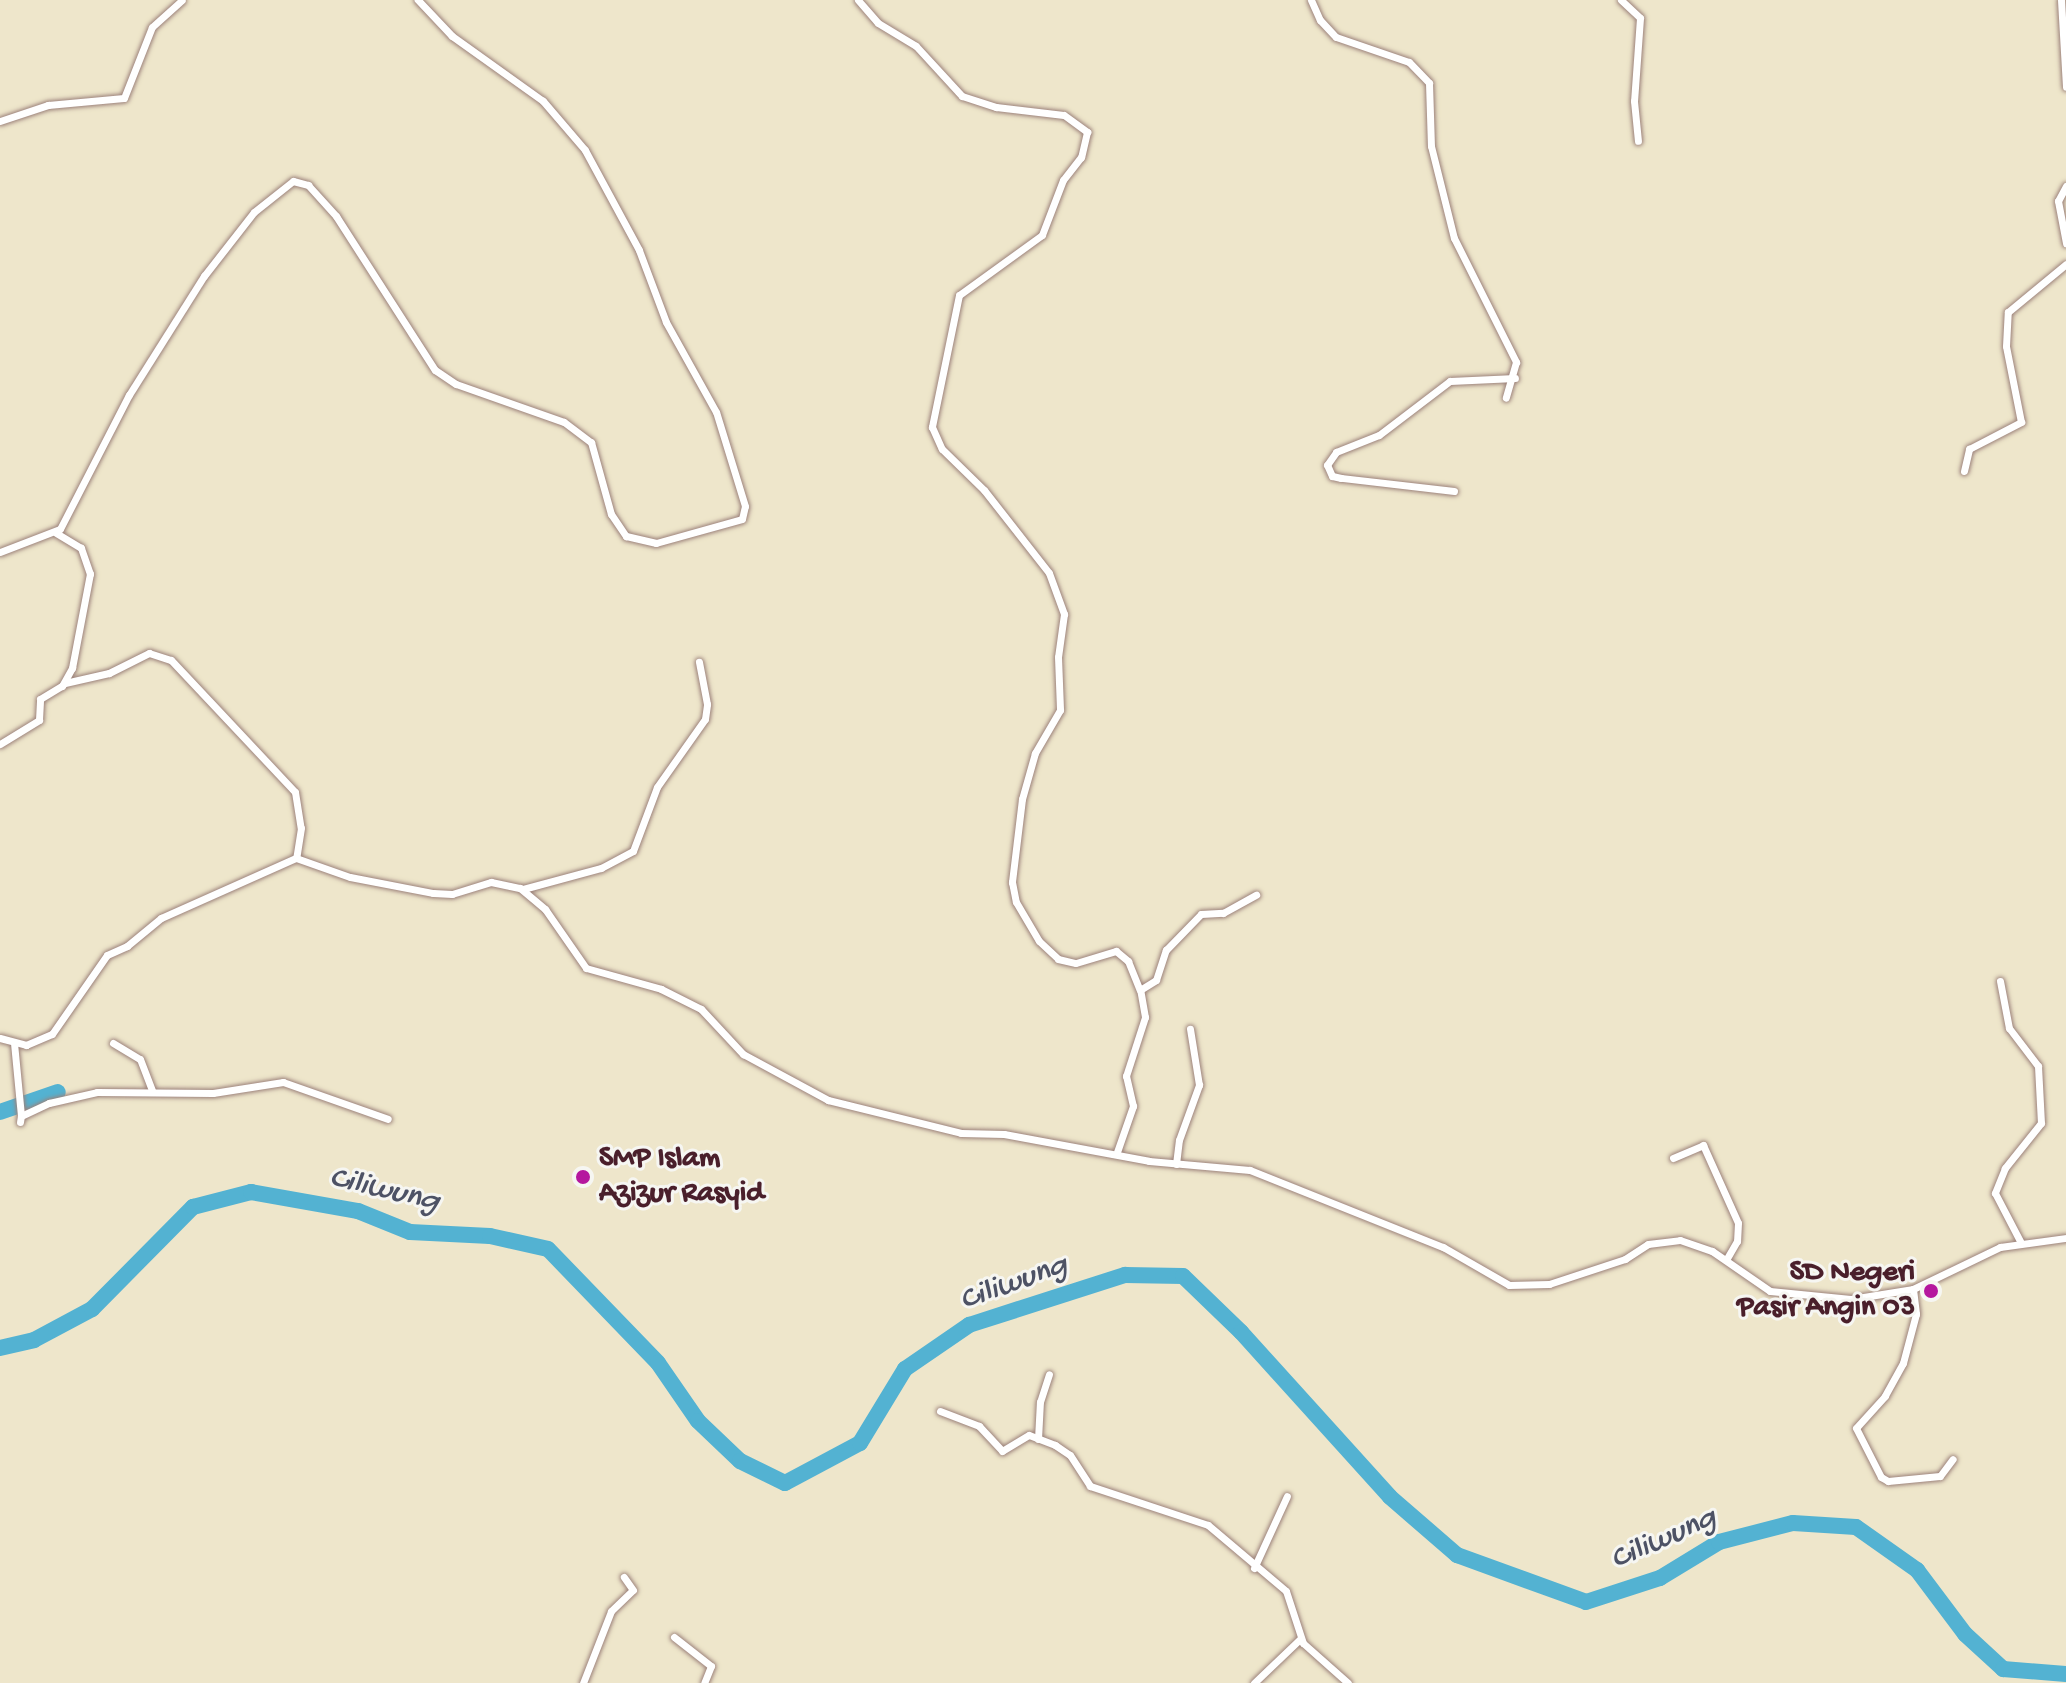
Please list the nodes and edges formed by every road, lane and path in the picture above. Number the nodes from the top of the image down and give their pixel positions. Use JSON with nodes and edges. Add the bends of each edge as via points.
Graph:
{"nodes":[{"id":1,"x":182,"y":0,"type":"edge"},
{"id":2,"x":418,"y":0,"type":"edge"},
{"id":3,"x":858,"y":0,"type":"edge"},
{"id":4,"x":1311,"y":0,"type":"edge"},
{"id":5,"x":1621,"y":0,"type":"edge"},
{"id":6,"x":2061,"y":0,"type":"edge"},
{"id":7,"x":2066,"y":87,"type":"edge"},
{"id":8,"x":0,"y":121,"type":"edge"},
{"id":9,"x":1638,"y":141,"type":"dead end"},
{"id":10,"x":2066,"y":186,"type":"edge"},
{"id":11,"x":2066,"y":243,"type":"edge"},
{"id":12,"x":2066,"y":264,"type":"edge"},
{"id":13,"x":1515,"y":378,"type":"junction"},
{"id":14,"x":1506,"y":398,"type":"dead end"},
{"id":15,"x":1964,"y":471,"type":"dead end"},
{"id":16,"x":1454,"y":491,"type":"dead end"},
{"id":17,"x":56,"y":533,"type":"junction"},
{"id":18,"x":0,"y":552,"type":"edge"},
{"id":19,"x":699,"y":662,"type":"dead end"},
{"id":20,"x":65,"y":683,"type":"junction"},
{"id":21,"x":0,"y":744,"type":"edge"},
{"id":22,"x":296,"y":858,"type":"junction"},
{"id":23,"x":523,"y":889,"type":"junction"},
{"id":24,"x":1256,"y":895,"type":"dead end"},
{"id":25,"x":2000,"y":981,"type":"dead end"},
{"id":26,"x":1140,"y":990,"type":"junction"},
{"id":27,"x":1190,"y":1029,"type":"dead end"},
{"id":28,"x":0,"y":1038,"type":"edge"},
{"id":29,"x":14,"y":1043,"type":"junction"},
{"id":30,"x":113,"y":1043,"type":"dead end"},
{"id":31,"x":152,"y":1086,"type":"junction"},
{"id":32,"x":388,"y":1119,"type":"dead end"},
{"id":33,"x":1117,"y":1152,"type":"junction"},
{"id":34,"x":1673,"y":1158,"type":"dead end"},
{"id":35,"x":1176,"y":1164,"type":"junction"},
{"id":36,"x":2066,"y":1238,"type":"edge"},
{"id":37,"x":2021,"y":1243,"type":"junction"},
{"id":38,"x":1726,"y":1260,"type":"junction"},
{"id":39,"x":1913,"y":1289,"type":"junction"},
{"id":40,"x":1049,"y":1374,"type":"dead end"},
{"id":41,"x":940,"y":1411,"type":"dead end"},
{"id":42,"x":1038,"y":1439,"type":"junction"},
{"id":43,"x":1953,"y":1459,"type":"dead end"},
{"id":44,"x":1287,"y":1496,"type":"dead end"},
{"id":45,"x":1254,"y":1568,"type":"junction"},
{"id":46,"x":624,"y":1577,"type":"dead end"},
{"id":47,"x":674,"y":1637,"type":"dead end"},
{"id":48,"x":1300,"y":1639,"type":"junction"},
{"id":49,"x":583,"y":1683,"type":"edge"},
{"id":50,"x":704,"y":1683,"type":"edge"},
{"id":51,"x":1254,"y":1683,"type":"edge"},
{"id":52,"x":1348,"y":1683,"type":"edge"}],
"edges":[{"from":1,"to":8,"type":"street","via":[[152,27],[124,98],[48,105]]},
{"from":2,"to":17,"type":"street","via":[[452,36],[543,101],[585,150],[639,250],[666,322],[716,412],[745,506],[742,519],[656,543],[626,536],[611,514],[591,442],[564,422],[456,384],[435,370],[336,216],[308,185],[293,181],[254,212],[197,286],[129,395]]},
{"from":3,"to":26,"type":"street","via":[[878,23],[913,43],[962,96],[996,107],[1064,115],[1087,132],[1084,152],[1063,180],[1042,235],[959,295],[932,422],[942,449],[984,490],[1051,576],[1064,614],[1058,657],[1060,710],[1035,753],[1022,799],[1012,882],[1016,902],[1039,941],[1058,959],[1076,963],[1116,951],[1128,961]]},
{"from":4,"to":13,"type":"street","via":[[1320,20],[1341,40],[1409,62],[1425,76],[1432,96],[1431,146],[1451,231],[1511,349]]},
{"from":5,"to":9,"type":"street","via":[[1640,18],[1634,101]]},
{"from":6,"to":7,"type":"street"},
{"from":10,"to":11,"type":"street","via":[[2058,201]]},
{"from":12,"to":15,"type":"street","via":[[2008,312],[2006,346],[2021,422],[1969,449]]},
{"from":13,"to":14,"type":"street"},
{"from":13,"to":16,"type":"street","via":[[1450,381],[1379,435],[1336,452],[1327,465],[1332,476],[1341,478]]},
{"from":17,"to":18,"type":"street"},
{"from":17,"to":20,"type":"street","via":[[81,548],[90,574]]},
{"from":19,"to":23,"type":"street","via":[[705,719],[657,787],[633,851],[608,866]]},
{"from":20,"to":21,"type":"street","via":[[40,699],[36,724]]},
{"from":20,"to":22,"type":"street","via":[[102,676],[149,653],[171,660],[295,792],[301,828]]},
{"from":22,"to":23,"type":"street","via":[[350,877],[433,893],[452,894],[491,882]]},
{"from":22,"to":29,"type":"street","via":[[161,918],[107,955],[58,1030],[35,1043]]},
{"from":23,"to":33,"type":"street","via":[[545,909],[586,968],[661,989],[707,1012],[743,1054],[828,1100],[929,1127]]},
{"from":24,"to":26,"type":"street","via":[[1223,913],[1201,914],[1166,950],[1156,980]]},
{"from":25,"to":37,"type":"street","via":[[2009,1028],[2038,1066],[2041,1123],[2005,1168],[1995,1193]]},
{"from":26,"to":33,"type":"street","via":[[1145,1017],[1126,1076],[1134,1103]]},
{"from":27,"to":35,"type":"street","via":[[1199,1085],[1181,1132]]},
{"from":28,"to":29,"type":"street"},
{"from":29,"to":31,"type":"street","via":[[21,1114],[78,1094]]},
{"from":30,"to":31,"type":"street","via":[[140,1059]]},
{"from":31,"to":32,"type":"street","via":[[213,1093],[296,1083]]},
{"from":33,"to":35,"type":"street"},
{"from":34,"to":38,"type":"street","via":[[1703,1145],[1738,1223],[1737,1241]]},
{"from":35,"to":38,"type":"street","via":[[1264,1174],[1443,1247],[1489,1278],[1516,1286],[1568,1278],[1625,1259],[1653,1243],[1695,1243]]},
{"from":36,"to":37,"type":"street"},
{"from":37,"to":39,"type":"street","via":[[1971,1257]]},
{"from":38,"to":39,"type":"street","via":[[1764,1289],[1805,1297],[1851,1299]]},
{"from":39,"to":43,"type":"street","via":[[1916,1314],[1903,1363],[1885,1396],[1856,1428],[1888,1481],[1940,1476]]},
{"from":40,"to":42,"type":"street","via":[[1040,1402]]},
{"from":41,"to":42,"type":"street","via":[[979,1426],[1002,1451],[1026,1436]]},
{"from":42,"to":45,"type":"street","via":[[1070,1455],[1087,1484],[1196,1518]]},
{"from":44,"to":45,"type":"street"},
{"from":45,"to":48,"type":"street","via":[[1289,1595]]},
{"from":46,"to":49,"type":"street","via":[[633,1590],[611,1611]]},
{"from":47,"to":50,"type":"street","via":[[711,1666]]},
{"from":48,"to":51,"type":"street"},
{"from":48,"to":52,"type":"street"}]}
